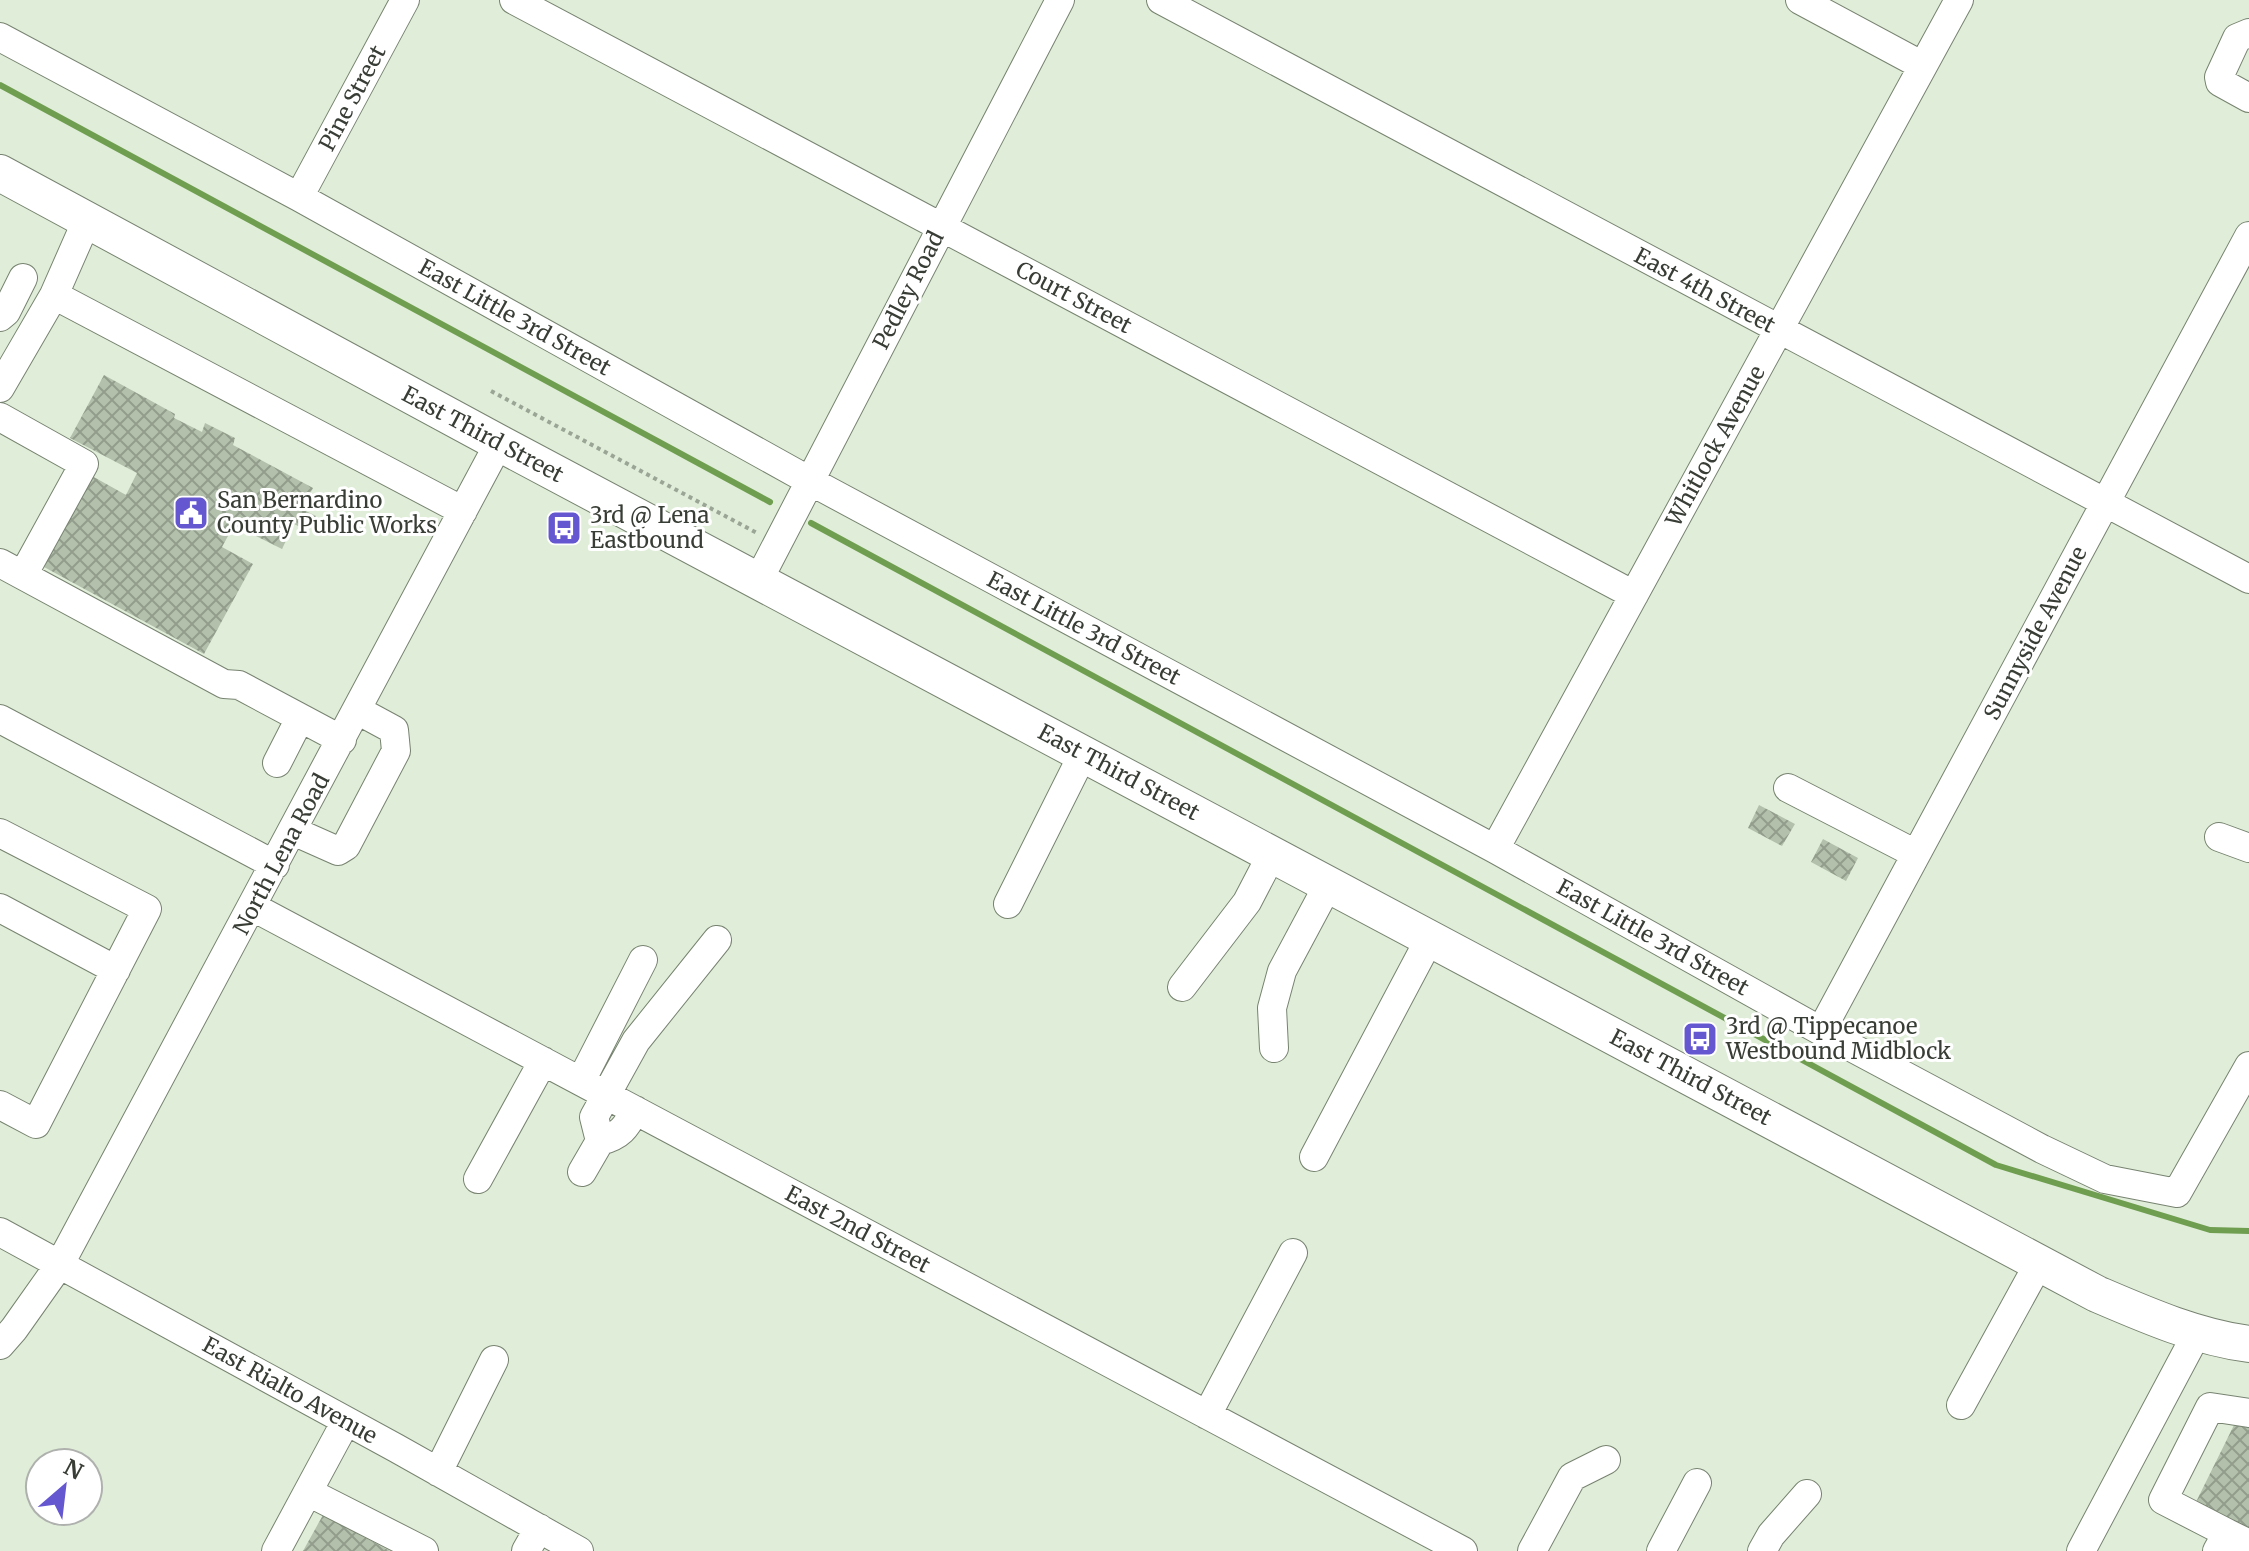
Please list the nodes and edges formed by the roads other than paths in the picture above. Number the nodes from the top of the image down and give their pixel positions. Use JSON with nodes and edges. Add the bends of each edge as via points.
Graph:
{"nodes":[{"id":1,"x":405,"y":0,"type":"edge"},
{"id":2,"x":514,"y":0,"type":"edge"},
{"id":3,"x":1060,"y":0,"type":"edge"},
{"id":4,"x":1161,"y":0,"type":"edge"},
{"id":5,"x":1800,"y":0,"type":"edge"},
{"id":6,"x":1959,"y":0,"type":"edge"},
{"id":7,"x":2249,"y":33,"type":"edge"},
{"id":8,"x":0,"y":37,"type":"edge"},
{"id":9,"x":1923,"y":66,"type":"junction"},
{"id":10,"x":2249,"y":98,"type":"edge"},
{"id":11,"x":0,"y":173,"type":"edge"},
{"id":12,"x":299,"y":197,"type":"junction"},
{"id":13,"x":87,"y":220,"type":"junction"},
{"id":14,"x":940,"y":227,"type":"junction"},
{"id":15,"x":2249,"y":236,"type":"edge"},
{"id":16,"x":23,"y":278,"type":"dead end"},
{"id":17,"x":54,"y":295,"type":"junction"},
{"id":18,"x":0,"y":317,"type":"edge"},
{"id":19,"x":1779,"y":329,"type":"junction"},
{"id":20,"x":2,"y":379,"type":"edge"},
{"id":21,"x":0,"y":417,"type":"edge"},
{"id":22,"x":499,"y":443,"type":"junction"},
{"id":23,"x":810,"y":481,"type":"junction"},
{"id":24,"x":2106,"y":503,"type":"junction"},
{"id":25,"x":463,"y":511,"type":"junction"},
{"id":26,"x":11,"y":569,"type":"edge"},
{"id":27,"x":2249,"y":579,"type":"edge"},
{"id":28,"x":758,"y":581,"type":"junction"},
{"id":29,"x":1634,"y":595,"type":"junction"},
{"id":30,"x":357,"y":710,"type":"junction"},
{"id":31,"x":300,"y":718,"type":"junction"},
{"id":32,"x":0,"y":719,"type":"edge"},
{"id":33,"x":342,"y":740,"type":"junction"},
{"id":34,"x":1083,"y":754,"type":"junction"},
{"id":35,"x":277,"y":763,"type":"dead end"},
{"id":36,"x":1788,"y":788,"type":"dead end"},
{"id":37,"x":293,"y":831,"type":"junction"},
{"id":38,"x":0,"y":833,"type":"edge"},
{"id":39,"x":2219,"y":837,"type":"dead end"},
{"id":40,"x":2249,"y":848,"type":"edge"},
{"id":41,"x":1495,"y":849,"type":"junction"},
{"id":42,"x":1272,"y":854,"type":"junction"},
{"id":43,"x":1916,"y":854,"type":"junction"},
{"id":44,"x":275,"y":865,"type":"junction"},
{"id":45,"x":1328,"y":885,"type":"junction"},
{"id":46,"x":1008,"y":904,"type":"dead end"},
{"id":47,"x":253,"y":907,"type":"junction"},
{"id":48,"x":0,"y":908,"type":"edge"},
{"id":49,"x":1430,"y":938,"type":"junction"},
{"id":50,"x":717,"y":940,"type":"dead end"},
{"id":51,"x":643,"y":960,"type":"dead end"},
{"id":52,"x":116,"y":970,"type":"junction"},
{"id":53,"x":1182,"y":987,"type":"dead end"},
{"id":54,"x":1821,"y":1031,"type":"junction"},
{"id":55,"x":1274,"y":1048,"type":"dead end"},
{"id":56,"x":543,"y":1061,"type":"junction"},
{"id":57,"x":2249,"y":1066,"type":"edge"},
{"id":58,"x":593,"y":1088,"type":"junction"},
{"id":59,"x":0,"y":1105,"type":"edge"},
{"id":60,"x":635,"y":1110,"type":"junction"},
{"id":61,"x":600,"y":1141,"type":"junction"},
{"id":62,"x":1314,"y":1157,"type":"dead end"},
{"id":63,"x":582,"y":1172,"type":"dead end"},
{"id":64,"x":478,"y":1179,"type":"dead end"},
{"id":65,"x":0,"y":1232,"type":"edge"},
{"id":66,"x":1293,"y":1253,"type":"dead end"},
{"id":67,"x":2032,"y":1259,"type":"junction"},
{"id":68,"x":60,"y":1264,"type":"junction"},
{"id":69,"x":2197,"y":1333,"type":"junction"},
{"id":70,"x":2249,"y":1344,"type":"edge"},
{"id":71,"x":0,"y":1345,"type":"edge"},
{"id":72,"x":494,"y":1360,"type":"dead end"},
{"id":73,"x":1956,"y":1401,"type":"dead end"},
{"id":74,"x":2249,"y":1413,"type":"edge"},
{"id":75,"x":1207,"y":1415,"type":"junction"},
{"id":76,"x":346,"y":1421,"type":"junction"},
{"id":77,"x":1606,"y":1460,"type":"dead end"},
{"id":78,"x":438,"y":1472,"type":"junction"},
{"id":79,"x":1697,"y":1483,"type":"dead end"},
{"id":80,"x":308,"y":1492,"type":"junction"},
{"id":81,"x":1807,"y":1494,"type":"dead end"},
{"id":82,"x":532,"y":1540,"type":"edge"},
{"id":83,"x":1418,"y":1540,"type":"edge"},
{"id":84,"x":2231,"y":1543,"type":"edge"},
{"id":85,"x":276,"y":1551,"type":"edge"},
{"id":86,"x":424,"y":1551,"type":"edge"},
{"id":87,"x":579,"y":1551,"type":"edge"},
{"id":88,"x":1463,"y":1551,"type":"edge"},
{"id":89,"x":1532,"y":1551,"type":"edge"},
{"id":90,"x":1661,"y":1551,"type":"edge"},
{"id":91,"x":1762,"y":1551,"type":"edge"},
{"id":92,"x":2081,"y":1551,"type":"edge"}],
"edges":[{"from":1,"to":12,"type":"street","name":"Pine Street"},
{"from":2,"to":14,"type":"street","name":"Court Street"},
{"from":3,"to":14,"type":"street","name":"Pedley Road"},
{"from":4,"to":19,"type":"street","name":"East 4th Street"},
{"from":5,"to":9,"type":"street"},
{"from":6,"to":9,"type":"street","name":"Whitlock Avenue"},
{"from":7,"to":10,"type":"street","via":[[2232,44],[2219,77]]},
{"from":8,"to":12,"type":"street","name":"East Little 3rd Street"},
{"from":9,"to":19,"type":"street","name":"Whitlock Avenue"},
{"from":11,"to":13,"type":"main road","name":"East Third Street"},
{"from":12,"to":23,"type":"street","name":"East Little 3rd Street"},
{"from":13,"to":17,"type":"street"},
{"from":13,"to":22,"type":"main road","name":"East Third Street"},
{"from":14,"to":23,"type":"street","name":"Pedley Road"},
{"from":14,"to":29,"type":"street","name":"Court Street"},
{"from":15,"to":24,"type":"street","name":"Sunnyside Avenue"},
{"from":16,"to":18,"type":"street"},
{"from":17,"to":20,"type":"street"},
{"from":17,"to":25,"type":"street"},
{"from":19,"to":24,"type":"street","name":"East 4th Street"},
{"from":19,"to":29,"type":"street","name":"Whitlock Avenue"},
{"from":21,"to":26,"type":"street","via":[[84,464],[43,538]]},
{"from":22,"to":25,"type":"street","name":"North Lena Road"},
{"from":22,"to":28,"type":"main road","name":"East Third Street"},
{"from":23,"to":28,"type":"street","name":"Pedley Road"},
{"from":23,"to":41,"type":"street","name":"East Little 3rd Street"},
{"from":24,"to":27,"type":"street","name":"East 4th Street"},
{"from":24,"to":43,"type":"street","name":"Sunnyside Avenue"},
{"from":25,"to":30,"type":"street","name":"North Lena Road"},
{"from":26,"to":31,"type":"street","via":[[224,684],[239,685]]},
{"from":28,"to":34,"type":"main road","name":"East Third Street"},
{"from":29,"to":41,"type":"street","name":"Whitlock Avenue"},
{"from":30,"to":33,"type":"street","name":"North Lena Road"},
{"from":30,"to":37,"type":"street","via":[[394,730],[396,751],[361,819],[338,851]]},
{"from":31,"to":33,"type":"street"},
{"from":31,"to":35,"type":"street"},
{"from":32,"to":44,"type":"street"},
{"from":33,"to":37,"type":"street","name":"North Lena Road"},
{"from":34,"to":42,"type":"main road","name":"East Third Street"},
{"from":34,"to":46,"type":"street"},
{"from":36,"to":43,"type":"street"},
{"from":37,"to":44,"type":"street","name":"North Lena Road"},
{"from":38,"to":52,"type":"street","via":[[147,909]]},
{"from":39,"to":40,"type":"street"},
{"from":41,"to":54,"type":"street","name":"East Little 3rd Street"},
{"from":42,"to":45,"type":"main road","name":"East Third Street"},
{"from":42,"to":53,"type":"street","via":[[1247,902]]},
{"from":43,"to":54,"type":"street","name":"Sunnyside Avenue"},
{"from":44,"to":47,"type":"street","name":"North Lena Road"},
{"from":45,"to":49,"type":"main road","name":"East Third Street"},
{"from":45,"to":55,"type":"street","via":[[1282,971],[1272,1008]]},
{"from":47,"to":56,"type":"street","name":"East 2nd Street"},
{"from":47,"to":68,"type":"street","name":"North Lena Road"},
{"from":48,"to":52,"type":"street"},
{"from":49,"to":62,"type":"street"},
{"from":49,"to":67,"type":"main road","name":"East Third Street"},
{"from":50,"to":58,"type":"street"},
{"from":51,"to":58,"type":"street"},
{"from":52,"to":59,"type":"street","via":[[36,1124]]},
{"from":54,"to":57,"type":"street","name":"East Little 3rd Street","via":[[2105,1179],[2177,1193]]},
{"from":56,"to":58,"type":"street","name":"East 2nd Street"},
{"from":56,"to":64,"type":"street"},
{"from":58,"to":60,"type":"street","name":"East 2nd Street"},
{"from":58,"to":61,"type":"street"},
{"from":60,"to":61,"type":"street","via":[[617,1136]]},
{"from":60,"to":75,"type":"street","name":"East 2nd Street"},
{"from":61,"to":63,"type":"street"},
{"from":65,"to":68,"type":"street","name":"East Rialto Avenue"},
{"from":66,"to":75,"type":"street"},
{"from":67,"to":69,"type":"main road","name":"East Third Street","via":[[2097,1294]]},
{"from":67,"to":73,"type":"street"},
{"from":68,"to":71,"type":"street","name":"North Lena Road"},
{"from":68,"to":76,"type":"street","name":"East Rialto Avenue"},
{"from":69,"to":70,"type":"main road","name":"East Third Street"},
{"from":69,"to":92,"type":"street"},
{"from":72,"to":78,"type":"street"},
{"from":74,"to":84,"type":"street","via":[[2210,1407],[2163,1500]]},
{"from":75,"to":83,"type":"street","name":"East 2nd Street"},
{"from":76,"to":78,"type":"street","name":"East Rialto Avenue"},
{"from":76,"to":80,"type":"street"},
{"from":77,"to":89,"type":"street","via":[[1572,1477]]},
{"from":78,"to":82,"type":"street","name":"East Rialto Avenue"},
{"from":79,"to":90,"type":"street"},
{"from":80,"to":85,"type":"street"},
{"from":80,"to":86,"type":"street"},
{"from":81,"to":91,"type":"street"},
{"from":82,"to":87,"type":"street","name":"East Rialto Avenue"},
{"from":83,"to":88,"type":"street","name":"East 2nd Street"}]}
